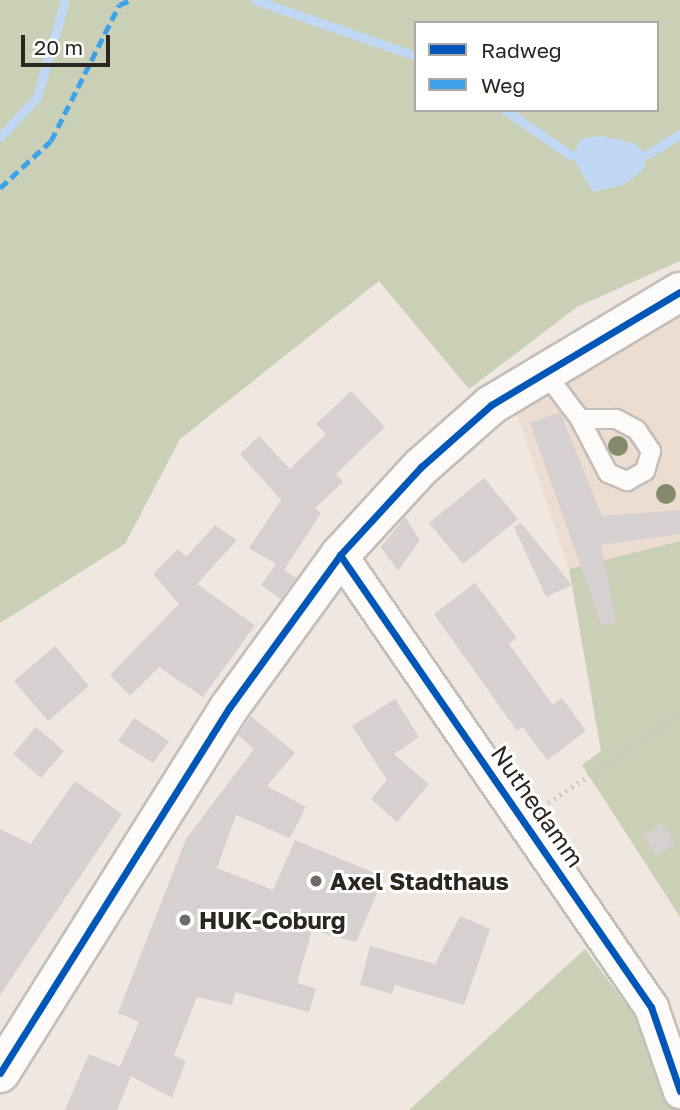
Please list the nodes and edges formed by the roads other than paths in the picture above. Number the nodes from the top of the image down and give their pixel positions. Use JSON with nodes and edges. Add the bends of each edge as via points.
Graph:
{"nodes":[{"id":1,"x":680,"y":292,"type":"edge"},
{"id":2,"x":543,"y":370,"type":"junction"},
{"id":3,"x":580,"y":419,"type":"dead end"},
{"id":4,"x":340,"y":555,"type":"junction"},
{"id":5,"x":0,"y":1073,"type":"edge"},
{"id":6,"x":680,"y":1091,"type":"edge"}],
"edges":[{"from":1,"to":2,"type":"street"},
{"from":2,"to":3,"type":"lane"},
{"from":2,"to":4,"type":"street","via":[[491,405],[421,467]]},
{"from":4,"to":5,"type":"street","via":[[229,708]]},
{"from":4,"to":6,"type":"street","name":"Nuthedamm","via":[[652,1007]]}]}
